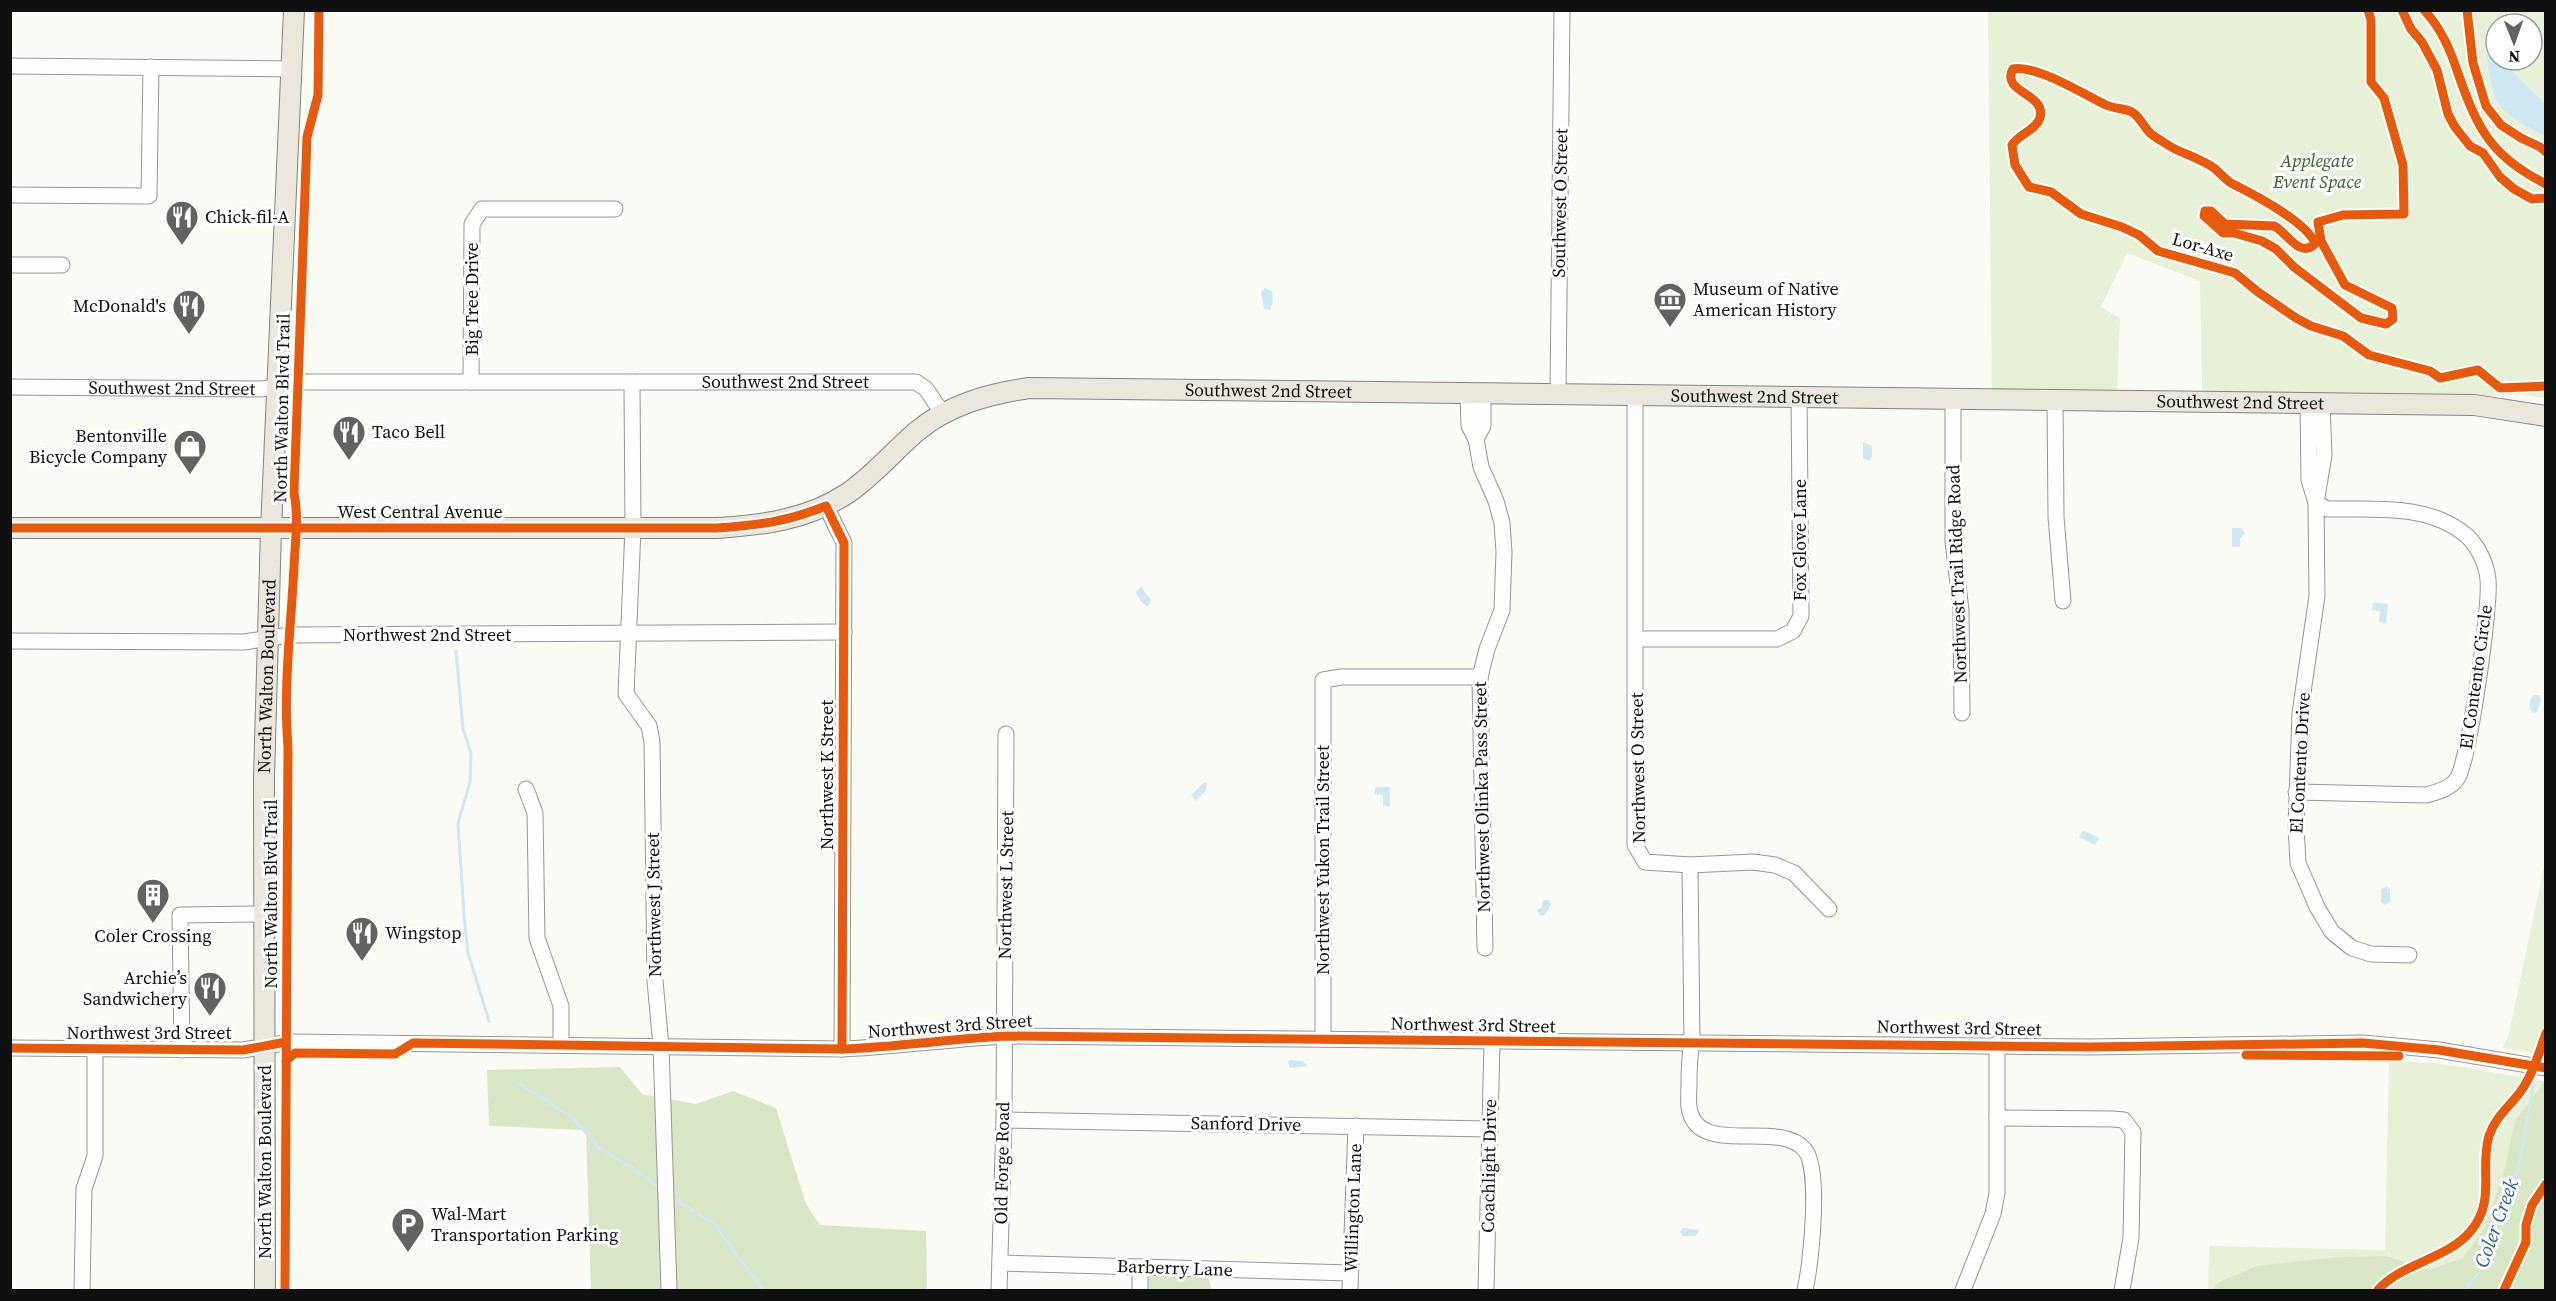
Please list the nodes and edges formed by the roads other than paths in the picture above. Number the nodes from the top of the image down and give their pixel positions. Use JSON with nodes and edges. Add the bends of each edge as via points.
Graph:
{"nodes":[{"id":1,"x":294,"y":10,"type":"edge"},
{"id":2,"x":1562,"y":10,"type":"edge"},
{"id":3,"x":10,"y":66,"type":"edge"},
{"id":4,"x":151,"y":67,"type":"junction"},
{"id":5,"x":292,"y":69,"type":"junction"},
{"id":6,"x":10,"y":195,"type":"edge"},
{"id":7,"x":615,"y":209,"type":"dead end"},
{"id":8,"x":10,"y":265,"type":"edge"},
{"id":9,"x":62,"y":265,"type":"dead end"},
{"id":10,"x":471,"y":382,"type":"junction"},
{"id":11,"x":632,"y":382,"type":"junction"},
{"id":12,"x":278,"y":386,"type":"junction"},
{"id":13,"x":10,"y":387,"type":"edge"},
{"id":14,"x":1476,"y":394,"type":"junction"},
{"id":15,"x":1558,"y":395,"type":"junction"},
{"id":16,"x":1635,"y":396,"type":"junction"},
{"id":17,"x":1799,"y":397,"type":"junction"},
{"id":18,"x":1953,"y":399,"type":"junction"},
{"id":19,"x":2055,"y":400,"type":"junction"},
{"id":20,"x":2315,"y":403,"type":"junction"},
{"id":21,"x":943,"y":414,"type":"junction"},
{"id":22,"x":2546,"y":416,"type":"edge"},
{"id":23,"x":2316,"y":503,"type":"junction"},
{"id":24,"x":826,"y":506,"type":"junction"},
{"id":25,"x":10,"y":528,"type":"edge"},
{"id":26,"x":633,"y":528,"type":"junction"},
{"id":27,"x":271,"y":529,"type":"junction"},
{"id":28,"x":2063,"y":601,"type":"dead end"},
{"id":29,"x":844,"y":633,"type":"junction"},
{"id":30,"x":628,"y":635,"type":"junction"},
{"id":31,"x":268,"y":639,"type":"junction"},
{"id":32,"x":1637,"y":639,"type":"junction"},
{"id":33,"x":10,"y":641,"type":"edge"},
{"id":34,"x":1480,"y":677,"type":"junction"},
{"id":35,"x":1962,"y":713,"type":"dead end"},
{"id":36,"x":1006,"y":734,"type":"dead end"},
{"id":37,"x":526,"y":789,"type":"dead end"},
{"id":38,"x":2296,"y":792,"type":"junction"},
{"id":39,"x":1690,"y":866,"type":"junction"},
{"id":40,"x":1829,"y":909,"type":"dead end"},
{"id":41,"x":264,"y":914,"type":"junction"},
{"id":42,"x":1485,"y":948,"type":"dead end"},
{"id":43,"x":2409,"y":955,"type":"dead end"},
{"id":44,"x":1004,"y":1036,"type":"junction"},
{"id":45,"x":1323,"y":1039,"type":"junction"},
{"id":46,"x":1492,"y":1042,"type":"junction"},
{"id":47,"x":1692,"y":1043,"type":"junction"},
{"id":48,"x":1997,"y":1044,"type":"junction"},
{"id":49,"x":561,"y":1045,"type":"junction"},
{"id":50,"x":265,"y":1046,"type":"junction"},
{"id":51,"x":661,"y":1046,"type":"junction"},
{"id":52,"x":10,"y":1048,"type":"edge"},
{"id":53,"x":95,"y":1049,"type":"junction"},
{"id":54,"x":842,"y":1049,"type":"junction"},
{"id":55,"x":182,"y":1050,"type":"junction"},
{"id":56,"x":2546,"y":1068,"type":"edge"},
{"id":57,"x":1997,"y":1118,"type":"junction"},
{"id":58,"x":1004,"y":1120,"type":"junction"},
{"id":59,"x":1356,"y":1126,"type":"junction"},
{"id":60,"x":1489,"y":1129,"type":"junction"},
{"id":61,"x":1000,"y":1263,"type":"junction"},
{"id":62,"x":1140,"y":1267,"type":"junction"},
{"id":63,"x":1350,"y":1273,"type":"junction"},
{"id":64,"x":82,"y":1290,"type":"edge"},
{"id":65,"x":265,"y":1290,"type":"edge"},
{"id":66,"x":669,"y":1290,"type":"edge"},
{"id":67,"x":999,"y":1290,"type":"edge"},
{"id":68,"x":1140,"y":1290,"type":"edge"},
{"id":69,"x":1350,"y":1290,"type":"edge"},
{"id":70,"x":1486,"y":1290,"type":"edge"},
{"id":71,"x":1805,"y":1290,"type":"edge"},
{"id":72,"x":1963,"y":1290,"type":"edge"},
{"id":73,"x":2122,"y":1290,"type":"edge"}],
"edges":[{"from":1,"to":5,"type":"main road","name":"North Walton Boulevard"},
{"from":2,"to":15,"type":"street","name":"Southwest O Street"},
{"from":3,"to":4,"type":"street"},
{"from":4,"to":5,"type":"street"},
{"from":4,"to":6,"type":"street","via":[[149,196]]},
{"from":5,"to":12,"type":"main road","name":"North Walton Boulevard"},
{"from":7,"to":10,"type":"street","name":"Big Tree Drive","via":[[482,209],[472,224]]},
{"from":8,"to":9,"type":"street"},
{"from":10,"to":11,"type":"street","name":"Southwest 2nd Street"},
{"from":10,"to":12,"type":"street","name":"Southwest 2nd Street","via":[[298,382]]},
{"from":11,"to":21,"type":"street","name":"Southwest 2nd Street","via":[[915,382],[926,389]]},
{"from":11,"to":26,"type":"street","name":"Northwest J Street"},
{"from":12,"to":13,"type":"street","name":"Southwest 2nd Street"},
{"from":12,"to":27,"type":"main road","name":"North Walton Boulevard"},
{"from":14,"to":15,"type":"main road","name":"Southwest 2nd Street"},
{"from":14,"to":21,"type":"main road","name":"Southwest 2nd Street","via":[[1029,388],[966,402]]},
{"from":14,"to":34,"type":"street","name":"Northwest Olinka Pass Street","via":[[1469,426],[1496,501],[1504,552],[1502,610]]},
{"from":15,"to":16,"type":"main road","name":"Southwest 2nd Street"},
{"from":16,"to":17,"type":"main road","name":"Southwest 2nd Street"},
{"from":16,"to":32,"type":"street","name":"Northwest O Street"},
{"from":17,"to":18,"type":"main road","name":"Southwest 2nd Street"},
{"from":17,"to":32,"type":"street","name":"Fox Glove Lane","via":[[1801,616],[1793,631],[1777,639]]},
{"from":18,"to":19,"type":"main road","name":"Southwest 2nd Street"},
{"from":18,"to":35,"type":"street","name":"Northwest Trail Ridge Road","via":[[1953,541],[1961,611]]},
{"from":19,"to":20,"type":"main road","name":"Southwest 2nd Street"},
{"from":19,"to":28,"type":"street","via":[[2056,517]]},
{"from":20,"to":22,"type":"main road","name":"Southwest 2nd Street","via":[[2474,405]]},
{"from":20,"to":23,"type":"street","name":"El Contento Drive","via":[[2309,480]]},
{"from":21,"to":24,"type":"main road","name":"West Central Avenue","via":[[917,431],[847,494]]},
{"from":23,"to":38,"type":"street","name":"El Contento Drive","via":[[2317,596],[2300,713]]},
{"from":23,"to":38,"type":"street","name":"El Contento Circle","via":[[2327,509],[2417,512],[2444,520],[2468,537],[2481,554],[2488,579],[2488,610],[2464,760],[2457,779],[2442,791],[2426,795]]},
{"from":24,"to":26,"type":"main road","name":"West Central Avenue","via":[[768,525]]},
{"from":24,"to":29,"type":"street","name":"Northwest K Street","via":[[844,543]]},
{"from":25,"to":27,"type":"main road","name":"West Central Avenue"},
{"from":26,"to":27,"type":"main road","name":"West Central Avenue"},
{"from":26,"to":30,"type":"street","name":"Northwest J Street"},
{"from":27,"to":31,"type":"main road","name":"North Walton Boulevard"},
{"from":29,"to":30,"type":"street","name":"Northwest 2nd Street"},
{"from":29,"to":54,"type":"street","name":"Northwest K Street"},
{"from":30,"to":31,"type":"street","name":"Northwest 2nd Street","via":[[291,635]]},
{"from":30,"to":51,"type":"street","name":"Northwest J Street","via":[[626,694],[649,726],[652,742],[655,981]]},
{"from":31,"to":33,"type":"street","name":"Northwest 2nd Street"},
{"from":31,"to":41,"type":"main road","name":"North Walton Boulevard"},
{"from":32,"to":39,"type":"street","name":"Northwest O Street","via":[[1635,845],[1645,862]]},
{"from":34,"to":42,"type":"street","name":"Northwest Olinka Pass Street"},
{"from":34,"to":45,"type":"street","name":"Northwest Yukon Trail Street","via":[[1323,680]]},
{"from":36,"to":44,"type":"street","name":"Northwest L Street"},
{"from":37,"to":49,"type":"street","via":[[535,813],[537,938],[561,1006]]},
{"from":38,"to":43,"type":"street","name":"El Contento Drive","via":[[2298,864],[2332,932],[2361,951]]},
{"from":39,"to":40,"type":"street","via":[[1753,862],[1775,865],[1794,873]]},
{"from":39,"to":47,"type":"street"},
{"from":41,"to":50,"type":"main road","name":"North Walton Boulevard"},
{"from":41,"to":55,"type":"street","via":[[180,915]]},
{"from":44,"to":45,"type":"street","name":"Northwest 3rd Street"},
{"from":44,"to":54,"type":"street","name":"Northwest 3rd Street"},
{"from":44,"to":58,"type":"street","name":"Old Forge Road"},
{"from":45,"to":46,"type":"street","name":"Northwest 3rd Street"},
{"from":46,"to":47,"type":"street","name":"Northwest 3rd Street"},
{"from":46,"to":60,"type":"street","name":"Coachlight Drive"},
{"from":47,"to":48,"type":"street","name":"Northwest 3rd Street"},
{"from":47,"to":71,"type":"street","via":[[1689,1109],[1697,1124],[1712,1135],[1786,1137],[1805,1149],[1813,1168]]},
{"from":48,"to":56,"type":"street","name":"Northwest 3rd Street","via":[[2102,1047],[2363,1043],[2439,1050]]},
{"from":48,"to":57,"type":"street"},
{"from":49,"to":50,"type":"street","name":"Northwest 3rd Street","via":[[286,1042]]},
{"from":49,"to":51,"type":"street","name":"Northwest 3rd Street"},
{"from":50,"to":55,"type":"street","name":"Northwest 3rd Street"},
{"from":50,"to":65,"type":"main road","name":"North Walton Boulevard"},
{"from":51,"to":54,"type":"street","name":"Northwest 3rd Street"},
{"from":51,"to":66,"type":"street","name":"Northwest J Street"},
{"from":52,"to":53,"type":"street","name":"Northwest 3rd Street"},
{"from":53,"to":55,"type":"street","name":"Northwest 3rd Street"},
{"from":53,"to":64,"type":"street","via":[[95,1156],[84,1189]]},
{"from":57,"to":72,"type":"street","via":[[1993,1214]]},
{"from":57,"to":73,"type":"street","via":[[2124,1120],[2133,1132],[2132,1238]]},
{"from":58,"to":59,"type":"street","name":"Sanford Drive"},
{"from":58,"to":61,"type":"street","name":"Old Forge Road"},
{"from":59,"to":60,"type":"street","name":"Sanford Drive"},
{"from":59,"to":63,"type":"street","name":"Willington Lane"},
{"from":60,"to":70,"type":"street","name":"Coachlight Drive"},
{"from":61,"to":62,"type":"street","name":"Barberry Lane"},
{"from":61,"to":67,"type":"street","name":"Old Forge Road"},
{"from":62,"to":63,"type":"street","name":"Barberry Lane"},
{"from":62,"to":68,"type":"street"},
{"from":63,"to":69,"type":"street","name":"Willington Lane"}]}
